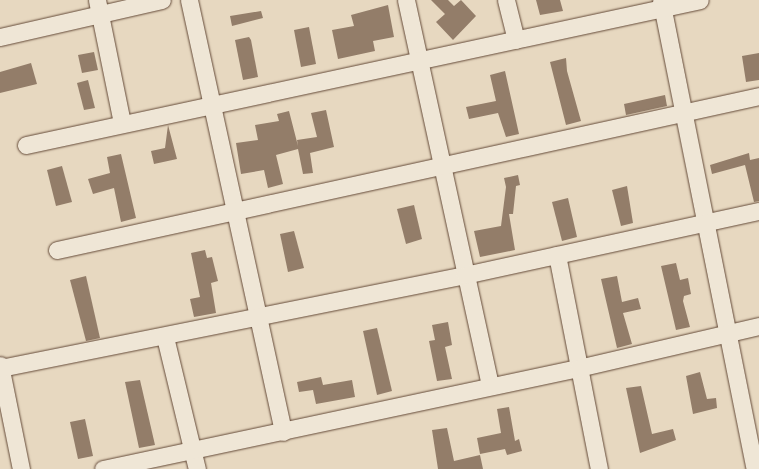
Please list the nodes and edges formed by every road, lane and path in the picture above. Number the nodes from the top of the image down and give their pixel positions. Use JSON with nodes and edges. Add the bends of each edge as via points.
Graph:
{"nodes":[{"id":1,"x":162,"y":0,"type":"edge"},
{"id":2,"x":189,"y":0,"type":"edge"},
{"id":3,"x":406,"y":0,"type":"edge"},
{"id":4,"x":506,"y":0,"type":"edge"},
{"id":5,"x":700,"y":0,"type":"edge"},
{"id":6,"x":662,"y":4,"type":"edge"},
{"id":7,"x":99,"y":7,"type":"edge"},
{"id":8,"x":0,"y":36,"type":"edge"},
{"id":9,"x":516,"y":40,"type":"junction"},
{"id":10,"x":420,"y":62,"type":"junction"},
{"id":11,"x":759,"y":96,"type":"edge"},
{"id":12,"x":211,"y":104,"type":"junction"},
{"id":13,"x":685,"y":112,"type":"junction"},
{"id":14,"x":122,"y":123,"type":"junction"},
{"id":15,"x":26,"y":145,"type":"dead end"},
{"id":16,"x":441,"y":166,"type":"junction"},
{"id":17,"x":234,"y":211,"type":"junction"},
{"id":18,"x":759,"y":211,"type":"edge"},
{"id":19,"x":705,"y":223,"type":"junction"},
{"id":20,"x":57,"y":250,"type":"dead end"},
{"id":21,"x":556,"y":255,"type":"junction"},
{"id":22,"x":465,"y":275,"type":"junction"},
{"id":23,"x":258,"y":316,"type":"junction"},
{"id":24,"x":759,"y":326,"type":"edge"},
{"id":25,"x":729,"y":333,"type":"junction"},
{"id":26,"x":165,"y":336,"type":"junction"},
{"id":27,"x":0,"y":367,"type":"edge"},
{"id":28,"x":578,"y":368,"type":"junction"},
{"id":29,"x":490,"y":386,"type":"junction"},
{"id":30,"x":283,"y":432,"type":"junction"},
{"id":31,"x":192,"y":449,"type":"junction"},
{"id":32,"x":21,"y":469,"type":"edge"},
{"id":33,"x":103,"y":469,"type":"edge"},
{"id":34,"x":197,"y":469,"type":"edge"},
{"id":35,"x":599,"y":469,"type":"edge"},
{"id":36,"x":755,"y":469,"type":"edge"}],
"edges":[{"from":1,"to":7,"type":"street"},
{"from":2,"to":12,"type":"street"},
{"from":3,"to":10,"type":"street"},
{"from":4,"to":9,"type":"street"},
{"from":5,"to":6,"type":"street"},
{"from":6,"to":9,"type":"street"},
{"from":6,"to":13,"type":"street"},
{"from":7,"to":8,"type":"street"},
{"from":7,"to":14,"type":"street"},
{"from":9,"to":10,"type":"street"},
{"from":10,"to":12,"type":"street"},
{"from":10,"to":16,"type":"street"},
{"from":11,"to":13,"type":"street"},
{"from":12,"to":14,"type":"street"},
{"from":12,"to":17,"type":"street"},
{"from":13,"to":16,"type":"street"},
{"from":13,"to":19,"type":"street"},
{"from":14,"to":15,"type":"street"},
{"from":16,"to":17,"type":"street"},
{"from":16,"to":22,"type":"street"},
{"from":17,"to":20,"type":"street"},
{"from":17,"to":23,"type":"street"},
{"from":18,"to":19,"type":"street"},
{"from":19,"to":21,"type":"street"},
{"from":19,"to":25,"type":"street"},
{"from":21,"to":22,"type":"street"},
{"from":21,"to":28,"type":"street"},
{"from":22,"to":23,"type":"street"},
{"from":22,"to":29,"type":"street"},
{"from":23,"to":26,"type":"street"},
{"from":23,"to":30,"type":"street"},
{"from":24,"to":25,"type":"street"},
{"from":25,"to":28,"type":"street"},
{"from":25,"to":36,"type":"street"},
{"from":26,"to":27,"type":"street"},
{"from":26,"to":31,"type":"street"},
{"from":27,"to":32,"type":"street"},
{"from":28,"to":29,"type":"street"},
{"from":28,"to":35,"type":"street"},
{"from":29,"to":30,"type":"street"},
{"from":30,"to":31,"type":"street"},
{"from":31,"to":33,"type":"street"},
{"from":31,"to":34,"type":"street"}]}
